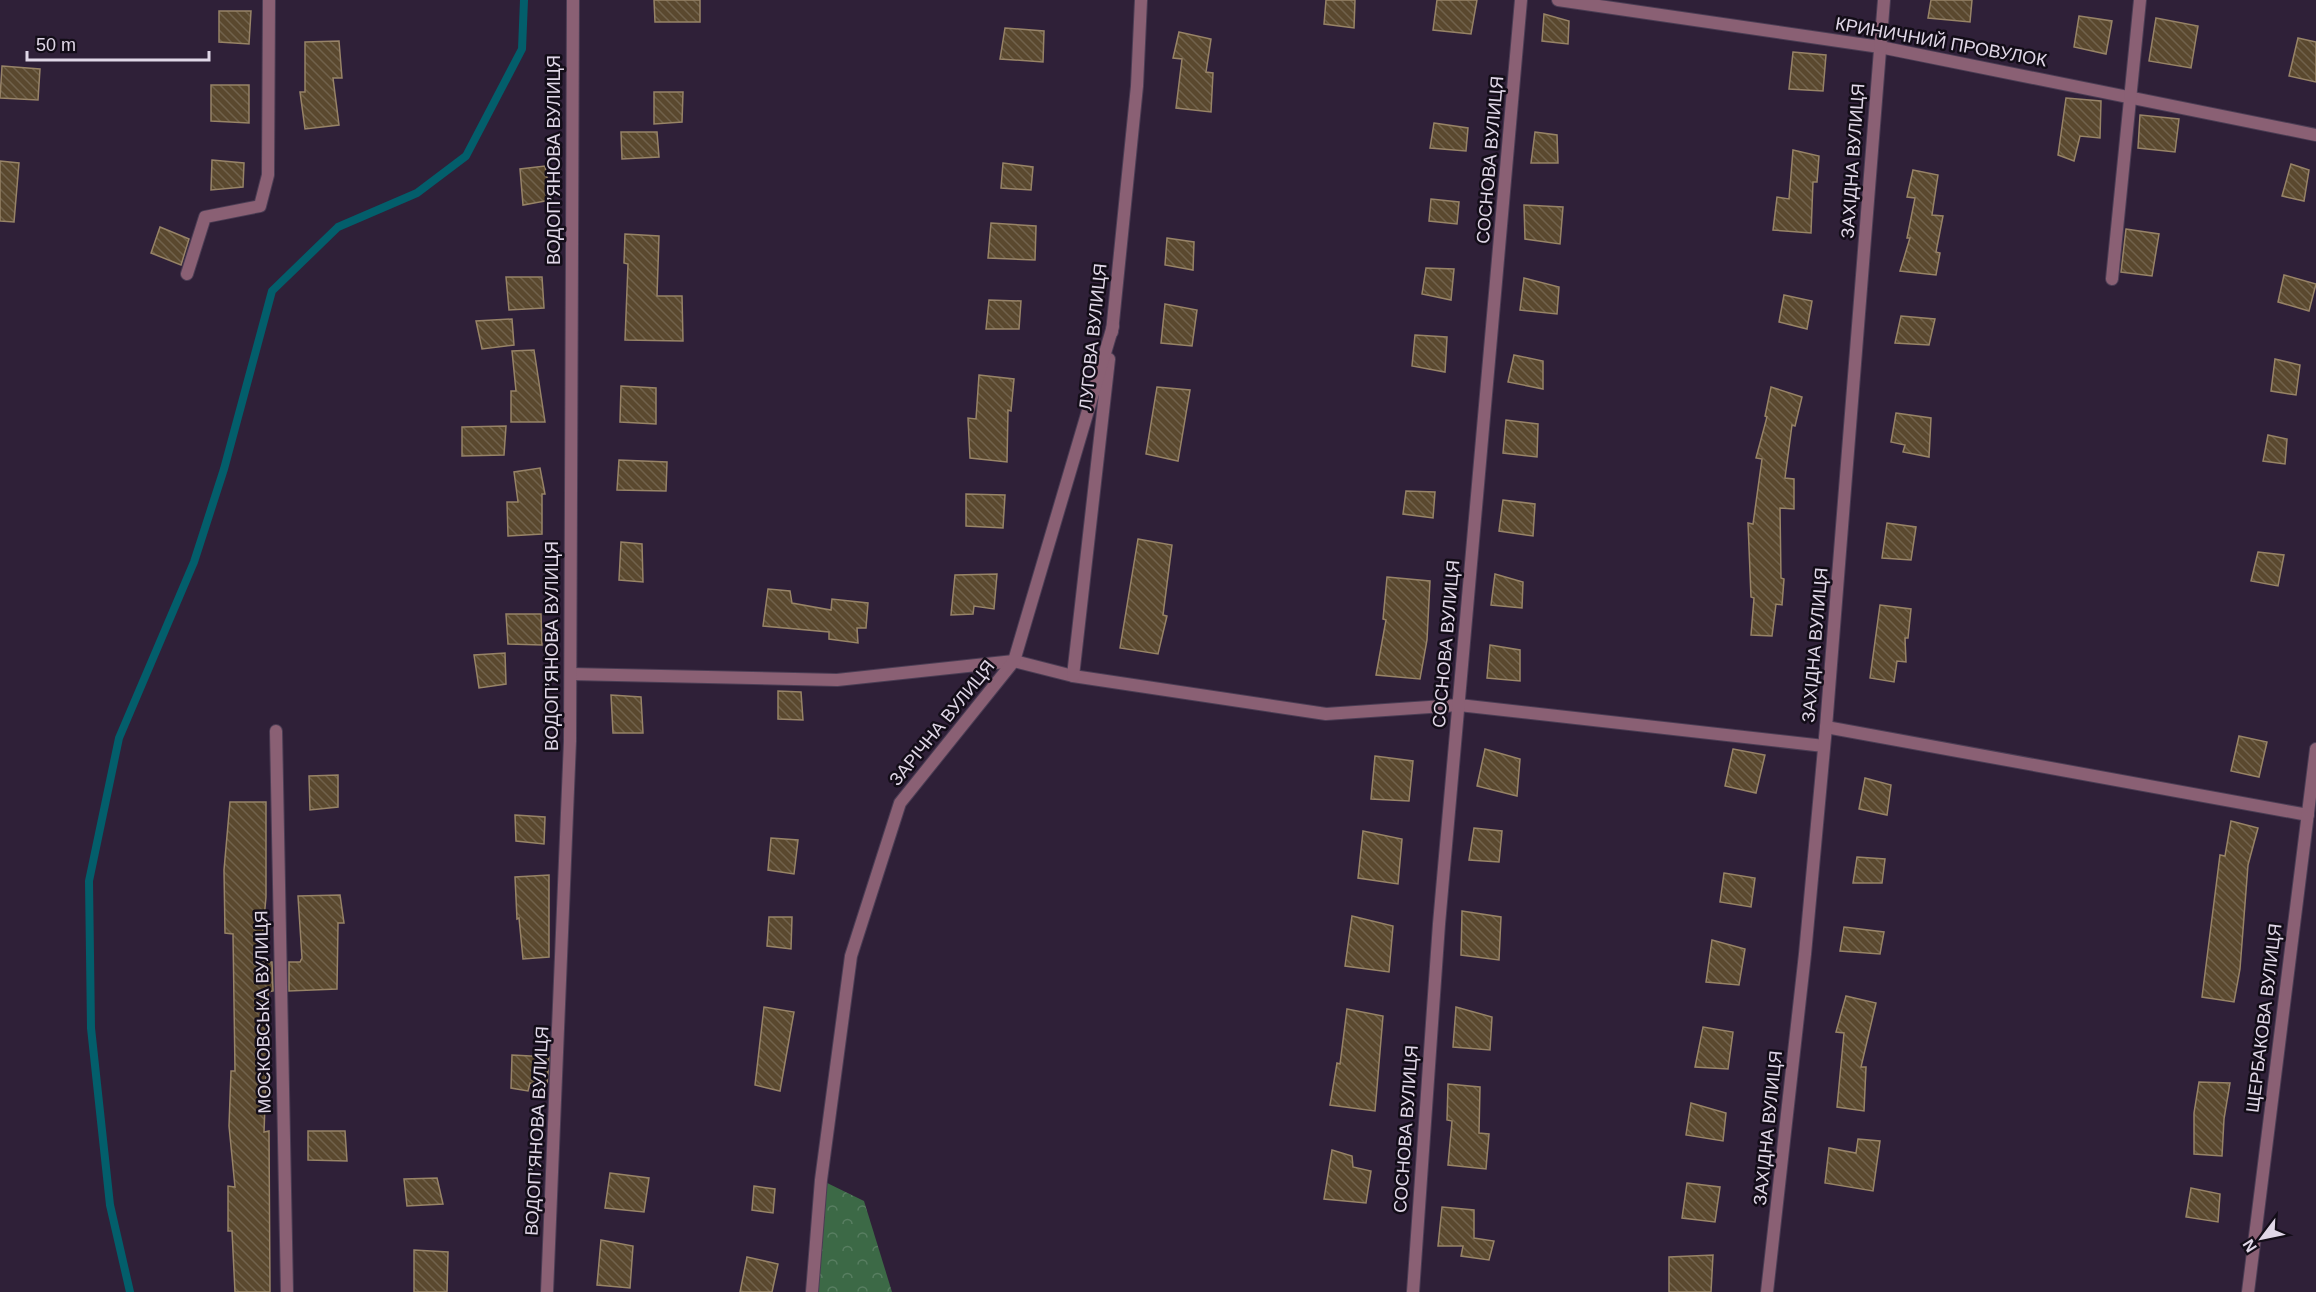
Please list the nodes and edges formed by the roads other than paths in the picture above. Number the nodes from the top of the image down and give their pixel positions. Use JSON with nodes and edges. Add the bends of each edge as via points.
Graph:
{"nodes":[{"id":1,"x":269,"y":0,"type":"edge"},
{"id":2,"x":573,"y":0,"type":"edge"},
{"id":3,"x":1141,"y":0,"type":"edge"},
{"id":4,"x":1521,"y":0,"type":"edge"},
{"id":5,"x":1558,"y":0,"type":"edge"},
{"id":6,"x":1884,"y":0,"type":"edge"},
{"id":7,"x":2140,"y":0,"type":"edge"},
{"id":8,"x":1880,"y":46,"type":"junction"},
{"id":9,"x":2131,"y":96,"type":"junction"},
{"id":10,"x":2316,"y":135,"type":"edge"},
{"id":11,"x":187,"y":274,"type":"dead end"},
{"id":12,"x":2112,"y":279,"type":"dead end"},
{"id":13,"x":1113,"y":326,"type":"junction"},
{"id":14,"x":1014,"y":662,"type":"junction"},
{"id":15,"x":571,"y":674,"type":"junction"},
{"id":16,"x":1073,"y":676,"type":"junction"},
{"id":17,"x":1459,"y":705,"type":"junction"},
{"id":18,"x":1826,"y":727,"type":"junction"},
{"id":19,"x":276,"y":731,"type":"dead end"},
{"id":20,"x":1824,"y":746,"type":"junction"},
{"id":21,"x":2316,"y":749,"type":"edge"},
{"id":22,"x":2308,"y":816,"type":"junction"},
{"id":23,"x":287,"y":1292,"type":"edge"},
{"id":24,"x":547,"y":1292,"type":"edge"},
{"id":25,"x":812,"y":1292,"type":"edge"},
{"id":26,"x":1413,"y":1292,"type":"edge"},
{"id":27,"x":1767,"y":1292,"type":"edge"},
{"id":28,"x":2248,"y":1292,"type":"edge"}],
"edges":[{"from":1,"to":11,"type":"street","via":[[268,175],[260,206],[205,217]]},
{"from":2,"to":15,"type":"street","name":"ВОДОП’ЯНОВА ВУЛИЦЯ"},
{"from":3,"to":13,"type":"street","name":"ЛУГОВА ВУЛИЦЯ","via":[[1137,86]]},
{"from":4,"to":17,"type":"street","name":"СОСНОВА ВУЛИЦЯ"},
{"from":5,"to":8,"type":"street","name":"КРИНИЧНИЙ ПРОВУЛОК"},
{"from":6,"to":8,"type":"street","name":"ЗАХІДНА ВУЛИЦЯ"},
{"from":7,"to":9,"type":"street"},
{"from":8,"to":9,"type":"street","name":"КРИНИЧНИЙ ПРОВУЛОК"},
{"from":8,"to":18,"type":"street","name":"ЗАХІДНА ВУЛИЦЯ"},
{"from":9,"to":10,"type":"street","name":"КРИНИЧНИЙ ПРОВУЛОК"},
{"from":9,"to":12,"type":"street"},
{"from":13,"to":14,"type":"street","name":"ЗАРІЧНА ВУЛИЦЯ"},
{"from":13,"to":16,"type":"street","name":"ЛУГОВА ВУЛИЦЯ"},
{"from":14,"to":15,"type":"street","via":[[837,681]]},
{"from":14,"to":16,"type":"street"},
{"from":14,"to":25,"type":"street","name":"ЗАРІЧНА ВУЛИЦЯ","via":[[900,803],[854,945],[821,1180]]},
{"from":15,"to":24,"type":"street","name":"ВОДОП’ЯНОВА ВУЛИЦЯ"},
{"from":16,"to":17,"type":"street","via":[[1326,714]]},
{"from":17,"to":20,"type":"street"},
{"from":17,"to":26,"type":"street","name":"СОСНОВА ВУЛИЦЯ"},
{"from":18,"to":20,"type":"street","name":"ЗАХІДНА ВУЛИЦЯ"},
{"from":18,"to":22,"type":"street"},
{"from":19,"to":23,"type":"street","name":"МОСКОВСЬКА ВУЛИЦЯ"},
{"from":20,"to":27,"type":"street","name":"ЗАХІДНА ВУЛИЦЯ"},
{"from":21,"to":22,"type":"street","name":"ЩЕРБАКОВА ВУЛИЦЯ"},
{"from":22,"to":28,"type":"street","name":"ЩЕРБАКОВА ВУЛИЦЯ"}]}
